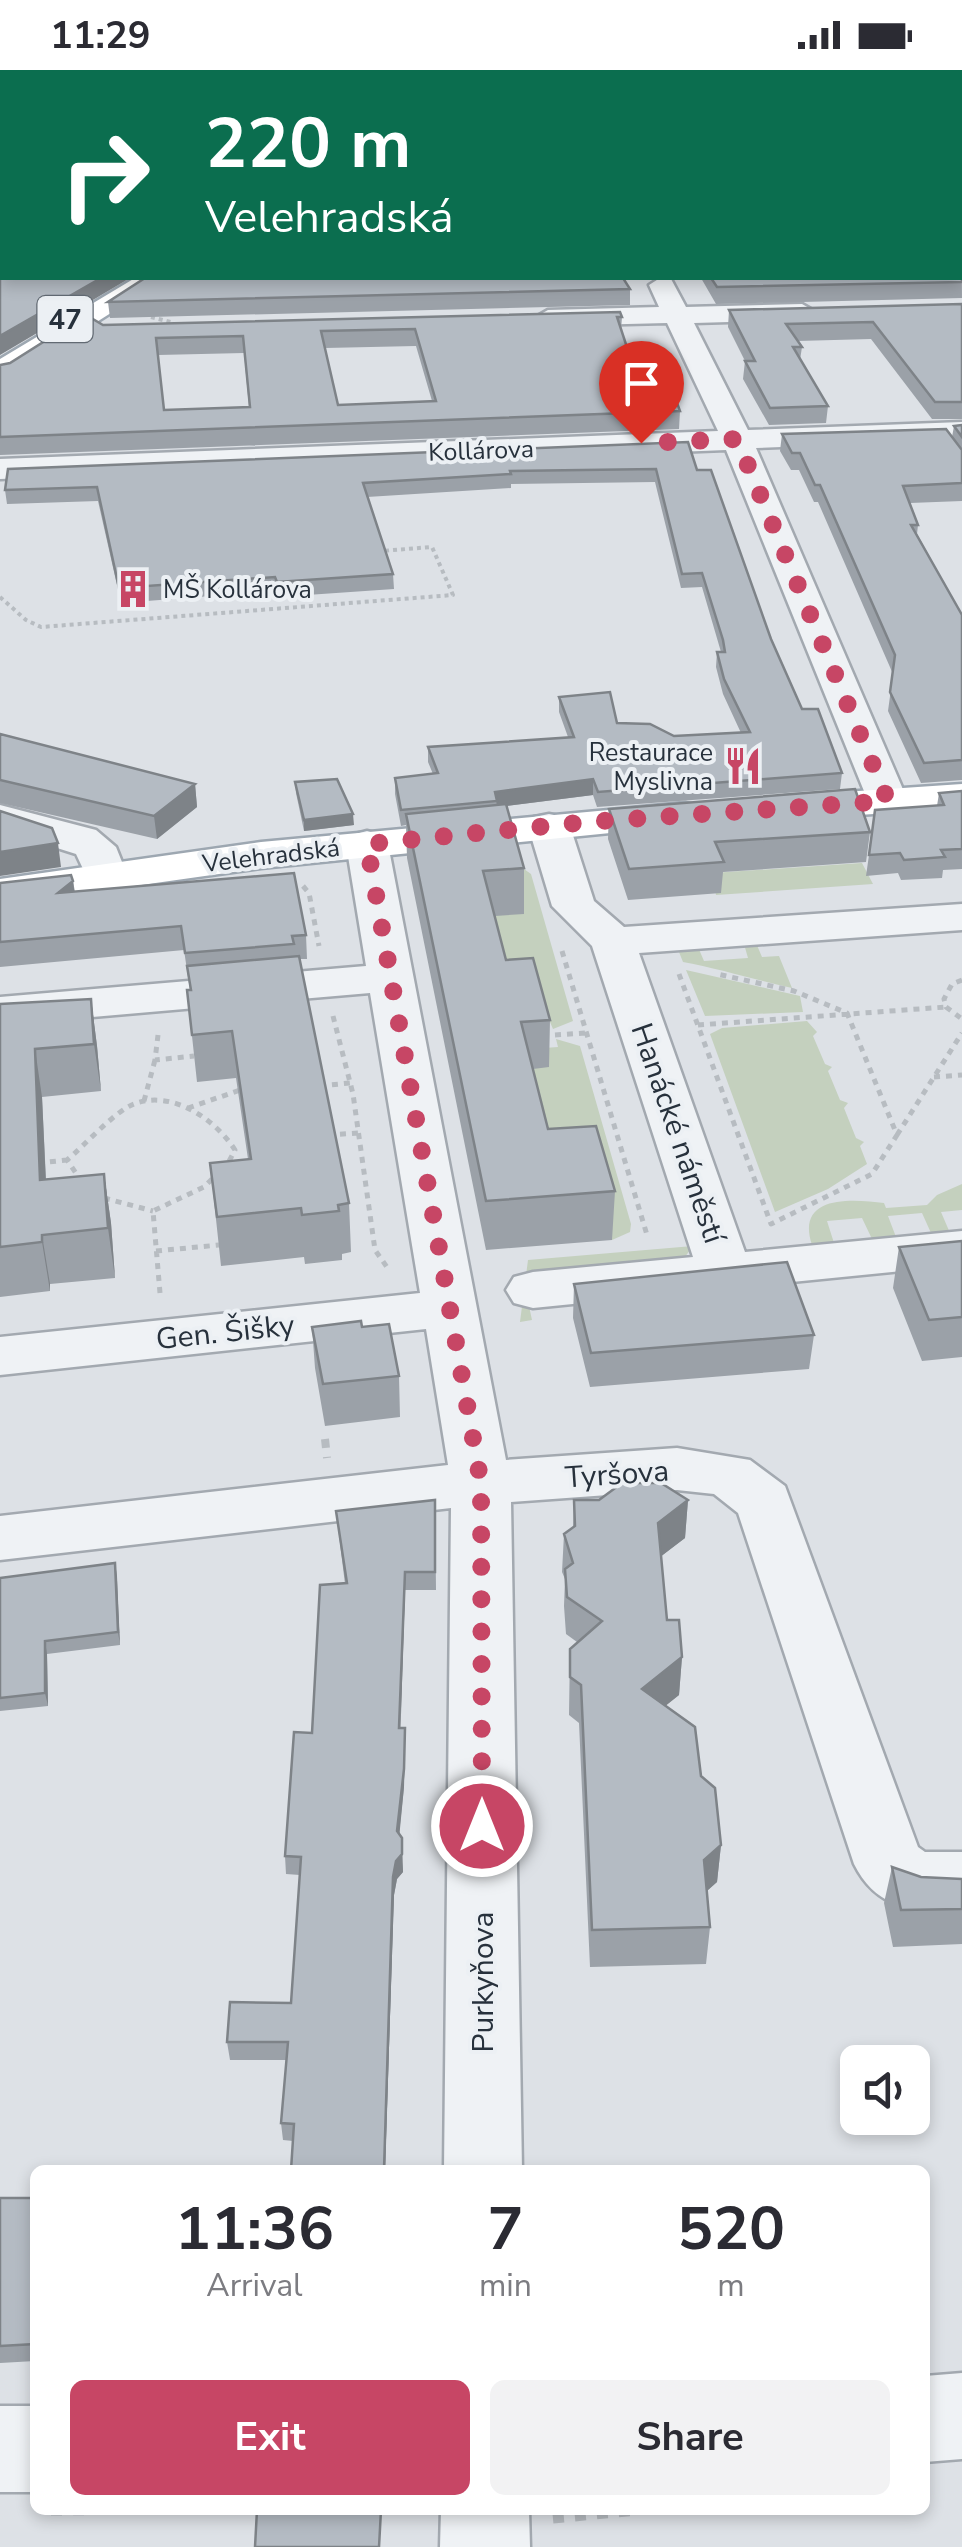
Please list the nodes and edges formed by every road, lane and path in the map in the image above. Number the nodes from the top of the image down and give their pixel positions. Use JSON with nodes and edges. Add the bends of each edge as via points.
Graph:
{"nodes":[{"id":1,"x":127,"y":280,"type":"edge"},
{"id":2,"x":150,"y":280,"type":"edge"},
{"id":3,"x":659,"y":280,"type":"edge"},
{"id":4,"x":830,"y":312,"type":"edge"},
{"id":5,"x":678,"y":315,"type":"junction"},
{"id":6,"x":519,"y":319,"type":"edge"},
{"id":7,"x":0,"y":359,"type":"edge"},
{"id":8,"x":0,"y":371,"type":"edge"},
{"id":9,"x":962,"y":431,"type":"edge"},
{"id":10,"x":737,"y":439,"type":"junction"},
{"id":11,"x":0,"y":469,"type":"edge"},
{"id":12,"x":374,"y":551,"type":"edge"},
{"id":13,"x":0,"y":597,"type":"edge"},
{"id":14,"x":962,"y":796,"type":"edge"},
{"id":15,"x":888,"y":801,"type":"junction"},
{"id":16,"x":0,"y":818,"type":"edge"},
{"id":17,"x":549,"y":826,"type":"junction"},
{"id":18,"x":367,"y":844,"type":"junction"},
{"id":19,"x":106,"y":876,"type":"junction"},
{"id":20,"x":299,"y":882,"type":"edge"},
{"id":21,"x":0,"y":892,"type":"edge"},
{"id":22,"x":962,"y":917,"type":"edge"},
{"id":23,"x":614,"y":941,"type":"junction"},
{"id":24,"x":676,"y":966,"type":"dead end"},
{"id":25,"x":392,"y":977,"type":"junction"},
{"id":26,"x":962,"y":980,"type":"edge"},
{"id":27,"x":326,"y":983,"type":"junction"},
{"id":28,"x":946,"y":1007,"type":"junction"},
{"id":29,"x":0,"y":1011,"type":"edge"},
{"id":30,"x":847,"y":1014,"type":"junction"},
{"id":31,"x":962,"y":1019,"type":"edge"},
{"id":32,"x":699,"y":1024,"type":"junction"},
{"id":33,"x":159,"y":1028,"type":"dead end"},
{"id":34,"x":642,"y":1029,"type":"junction"},
{"id":35,"x":962,"y":1033,"type":"edge"},
{"id":36,"x":555,"y":1036,"type":"dead end"},
{"id":37,"x":194,"y":1056,"type":"edge"},
{"id":38,"x":155,"y":1060,"type":"junction"},
{"id":39,"x":962,"y":1075,"type":"edge"},
{"id":40,"x":934,"y":1077,"type":"junction"},
{"id":41,"x":350,"y":1083,"type":"junction"},
{"id":42,"x":319,"y":1086,"type":"edge"},
{"id":43,"x":247,"y":1088,"type":"edge"},
{"id":44,"x":144,"y":1101,"type":"junction"},
{"id":45,"x":186,"y":1109,"type":"junction"},
{"id":46,"x":358,"y":1132,"type":"junction"},
{"id":47,"x":896,"y":1135,"type":"junction"},
{"id":48,"x":324,"y":1136,"type":"edge"},
{"id":49,"x":252,"y":1142,"type":"edge"},
{"id":50,"x":232,"y":1144,"type":"junction"},
{"id":51,"x":67,"y":1160,"type":"junction"},
{"id":52,"x":28,"y":1164,"type":"edge"},
{"id":53,"x":198,"y":1189,"type":"junction"},
{"id":54,"x":217,"y":1194,"type":"edge"},
{"id":55,"x":153,"y":1210,"type":"junction"},
{"id":56,"x":219,"y":1245,"type":"edge"},
{"id":57,"x":962,"y":1248,"type":"edge"},
{"id":58,"x":156,"y":1251,"type":"junction"},
{"id":59,"x":724,"y":1269,"type":"junction"},
{"id":60,"x":369,"y":1272,"type":"dead end"},
{"id":61,"x":533,"y":1290,"type":"dead end"},
{"id":62,"x":178,"y":1292,"type":"dead end"},
{"id":63,"x":160,"y":1294,"type":"junction"},
{"id":64,"x":143,"y":1295,"type":"dead end"},
{"id":65,"x":450,"y":1308,"type":"junction"},
{"id":66,"x":0,"y":1356,"type":"edge"},
{"id":67,"x":481,"y":1483,"type":"junction"},
{"id":68,"x":0,"y":1538,"type":"edge"},
{"id":69,"x":962,"y":1882,"type":"edge"},
{"id":70,"x":484,"y":2165,"type":"edge"},
{"id":71,"x":962,"y":2416,"type":"edge"},
{"id":72,"x":930,"y":2419,"type":"edge"},
{"id":73,"x":0,"y":2449,"type":"edge"},
{"id":74,"x":30,"y":2449,"type":"edge"},
{"id":75,"x":600,"y":2515,"type":"edge"},
{"id":76,"x":507,"y":2525,"type":"edge"}],
"edges":[{"from":1,"to":7,"type":"main road","number":"47"},
{"from":2,"to":8,"type":"main road","number":"47"},
{"from":3,"to":5,"type":"street"},
{"from":4,"to":5,"type":"street"},
{"from":5,"to":6,"type":"street"},
{"from":5,"to":10,"type":"street"},
{"from":9,"to":10,"type":"street","name":"Kollárova"},
{"from":10,"to":11,"type":"street","name":"Kollárova"},
{"from":10,"to":15,"type":"street"},
{"from":12,"to":13,"type":"path","via":[[432,547],[453,595],[41,627]]},
{"from":14,"to":15,"type":"main road","name":"Velehradská"},
{"from":15,"to":17,"type":"main road","name":"Velehradská"},
{"from":16,"to":19,"type":"street","via":[[81,839],[95,847]]},
{"from":17,"to":18,"type":"main road","name":"Velehradská"},
{"from":17,"to":23,"type":"street","via":[[574,906]]},
{"from":18,"to":19,"type":"main road","name":"Velehradská"},
{"from":18,"to":25,"type":"street","name":"Purkyňova"},
{"from":19,"to":21,"type":"main road","name":"Velehradská"},
{"from":20,"to":27,"type":"path","via":[[309,893]]},
{"from":22,"to":23,"type":"street"},
{"from":23,"to":34,"type":"street","name":"Hanácké náměstí"},
{"from":24,"to":32,"type":"path"},
{"from":25,"to":27,"type":"street"},
{"from":25,"to":65,"type":"street","name":"Purkyňova"},
{"from":26,"to":28,"type":"path","via":[[946,991]]},
{"from":27,"to":29,"type":"street","via":[[246,1011],[75,1026]]},
{"from":27,"to":41,"type":"path"},
{"from":28,"to":30,"type":"path"},
{"from":28,"to":31,"type":"path"},
{"from":30,"to":32,"type":"path"},
{"from":30,"to":47,"type":"path"},
{"from":32,"to":34,"type":"path"},
{"from":32,"to":47,"type":"path","via":[[771,1224],[872,1174]]},
{"from":33,"to":38,"type":"path"},
{"from":34,"to":36,"type":"path"},
{"from":34,"to":59,"type":"street","name":"Hanácké náměstí"},
{"from":35,"to":40,"type":"path"},
{"from":37,"to":38,"type":"path"},
{"from":38,"to":44,"type":"path"},
{"from":39,"to":40,"type":"path"},
{"from":40,"to":47,"type":"path"},
{"from":41,"to":42,"type":"path"},
{"from":41,"to":46,"type":"path"},
{"from":43,"to":45,"type":"path"},
{"from":44,"to":45,"type":"path"},
{"from":44,"to":51,"type":"path"},
{"from":45,"to":50,"type":"path","via":[[212,1120]]},
{"from":46,"to":48,"type":"path"},
{"from":46,"to":60,"type":"path","via":[[374,1250],[389,1270]]},
{"from":49,"to":50,"type":"path"},
{"from":50,"to":53,"type":"path","via":[[236,1150],[228,1164]]},
{"from":51,"to":52,"type":"path"},
{"from":51,"to":55,"type":"path","via":[[92,1193]]},
{"from":53,"to":54,"type":"path"},
{"from":53,"to":55,"type":"path"},
{"from":55,"to":58,"type":"path"},
{"from":56,"to":58,"type":"path"},
{"from":57,"to":59,"type":"street","name":"Hanácké náměstí"},
{"from":58,"to":63,"type":"path"},
{"from":59,"to":61,"type":"street"},
{"from":62,"to":63,"type":"path"},
{"from":63,"to":64,"type":"path"},
{"from":65,"to":66,"type":"street","name":"Gen. Šišky"},
{"from":65,"to":67,"type":"street","name":"Purkyňova"},
{"from":67,"to":68,"type":"street","name":"Tyršova"},
{"from":67,"to":69,"type":"street","name":"Tyršova","via":[[676,1468],[729,1474],[764,1501],[888,1864],[902,1878]]},
{"from":67,"to":70,"type":"street","name":"Purkyňova"},
{"from":71,"to":72,"type":"street"},
{"from":73,"to":74,"type":"street"},
{"from":75,"to":76,"type":"path"}]}
